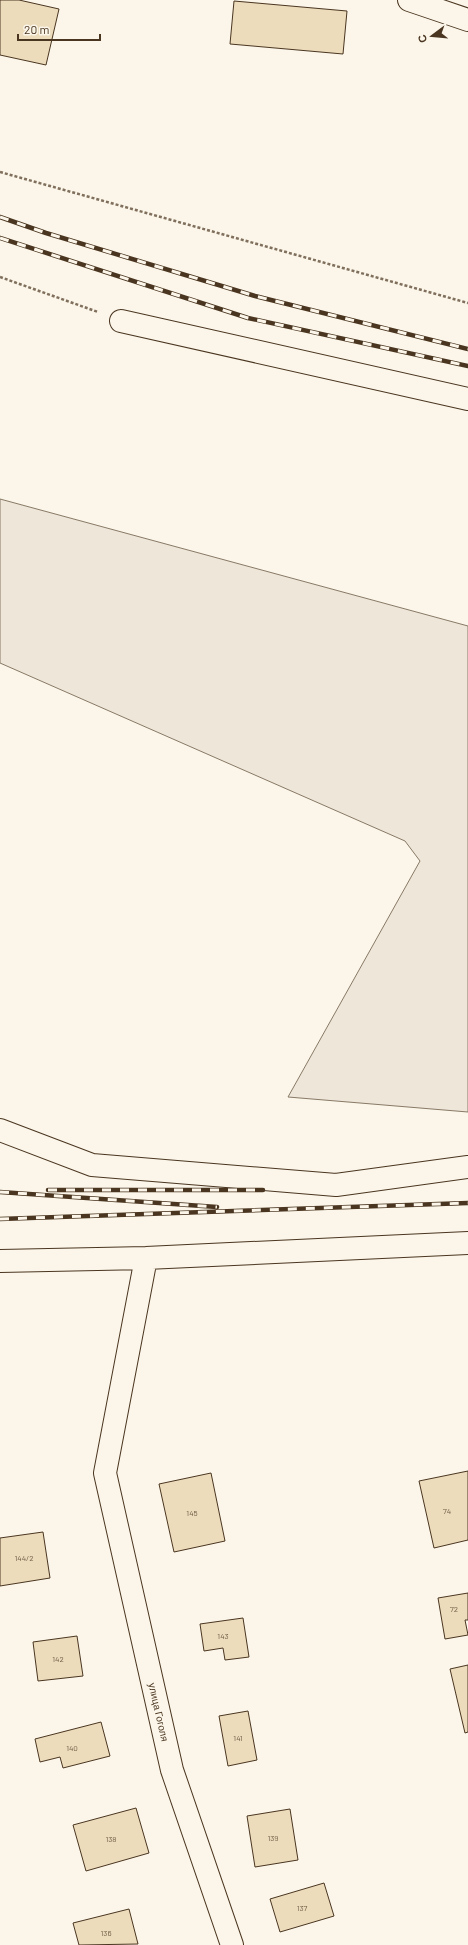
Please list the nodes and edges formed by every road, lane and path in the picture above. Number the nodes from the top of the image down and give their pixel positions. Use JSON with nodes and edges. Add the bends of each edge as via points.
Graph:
{"nodes":[{"id":1,"x":409,"y":0,"type":"edge"},
{"id":2,"x":468,"y":20,"type":"edge"},
{"id":3,"x":0,"y":172,"type":"edge"},
{"id":4,"x":0,"y":277,"type":"edge"},
{"id":5,"x":468,"y":303,"type":"edge"},
{"id":6,"x":121,"y":321,"type":"joint"},
{"id":7,"x":468,"y":399,"type":"edge"},
{"id":8,"x":0,"y":1130,"type":"edge"},
{"id":9,"x":468,"y":1167,"type":"edge"},
{"id":10,"x":468,"y":1243,"type":"edge"},
{"id":11,"x":146,"y":1258,"type":"junction"},
{"id":12,"x":0,"y":1261,"type":"edge"},
{"id":13,"x":232,"y":1945,"type":"edge"}],
"edges":[{"from":1,"to":2,"type":"street"},
{"from":3,"to":5,"type":"path"},
{"from":4,"to":6,"type":"path"},
{"from":6,"to":7,"type":"street"},
{"from":8,"to":9,"type":"street","via":[[92,1165],[320,1184],[336,1185]]},
{"from":10,"to":11,"type":"street"},
{"from":11,"to":12,"type":"street"},
{"from":11,"to":13,"type":"street","name":"улица Гоголя","via":[[105,1474],[172,1770]]}]}
